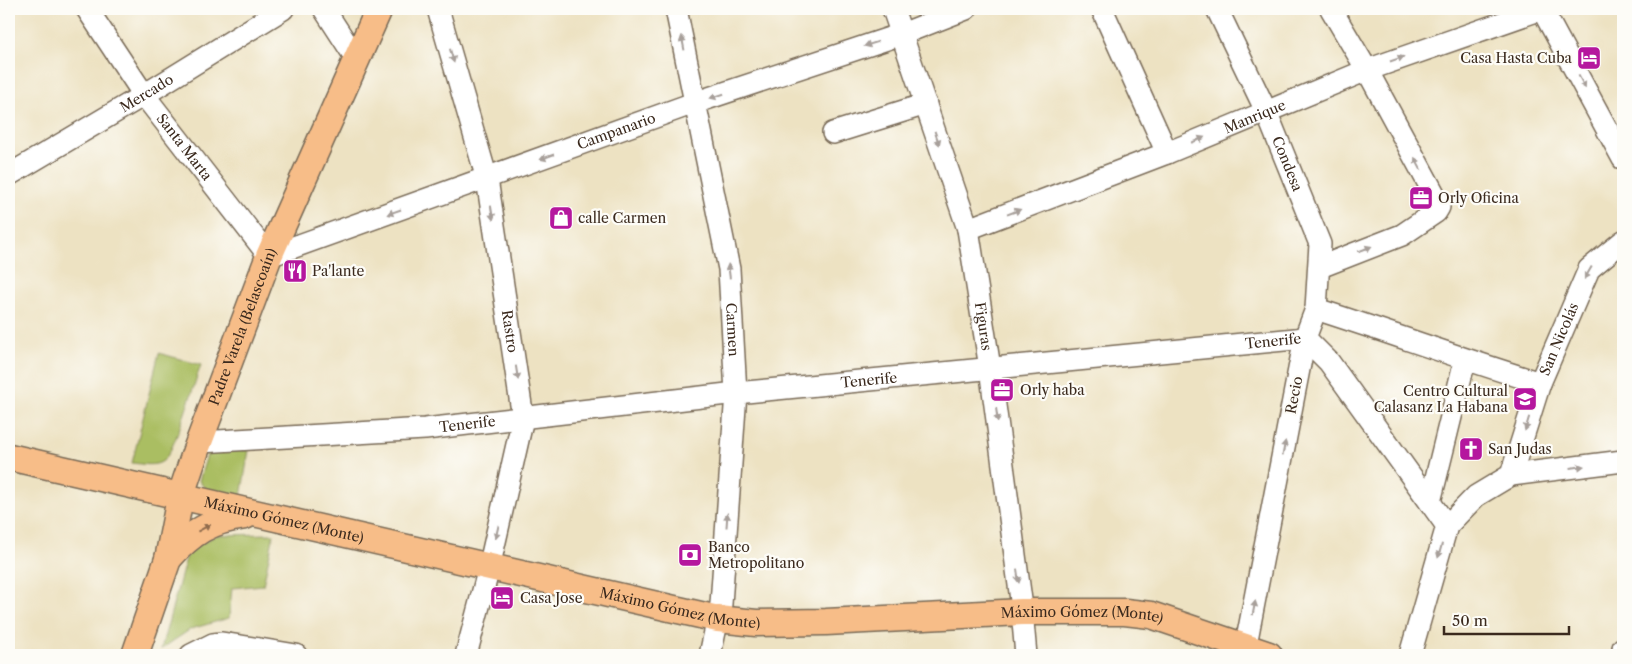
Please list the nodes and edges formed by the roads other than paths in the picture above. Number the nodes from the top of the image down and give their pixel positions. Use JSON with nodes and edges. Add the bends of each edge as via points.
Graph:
{"nodes":[{"id":1,"x":87,"y":9,"type":"edge"},
{"id":2,"x":283,"y":9,"type":"edge"},
{"id":3,"x":324,"y":9,"type":"edge"},
{"id":4,"x":379,"y":9,"type":"edge"},
{"id":5,"x":438,"y":9,"type":"edge"},
{"id":6,"x":676,"y":9,"type":"edge"},
{"id":7,"x":893,"y":9,"type":"edge"},
{"id":8,"x":966,"y":9,"type":"edge"},
{"id":9,"x":1102,"y":9,"type":"edge"},
{"id":10,"x":1217,"y":9,"type":"edge"},
{"id":11,"x":1331,"y":9,"type":"edge"},
{"id":12,"x":1542,"y":9,"type":"edge"},
{"id":13,"x":902,"y":34,"type":"junction"},
{"id":14,"x":357,"y":60,"type":"junction"},
{"id":15,"x":1367,"y":70,"type":"junction"},
{"id":16,"x":144,"y":95,"type":"junction"},
{"id":17,"x":694,"y":103,"type":"junction"},
{"id":18,"x":926,"y":104,"type":"junction"},
{"id":19,"x":1266,"y":111,"type":"junction"},
{"id":20,"x":833,"y":133,"type":"dead end"},
{"id":21,"x":1167,"y":153,"type":"junction"},
{"id":22,"x":1623,"y":159,"type":"edge"},
{"id":23,"x":9,"y":175,"type":"edge"},
{"id":24,"x":487,"y":179,"type":"junction"},
{"id":25,"x":968,"y":229,"type":"junction"},
{"id":26,"x":1623,"y":241,"type":"edge"},
{"id":27,"x":269,"y":256,"type":"junction"},
{"id":28,"x":1320,"y":267,"type":"junction"},
{"id":29,"x":1316,"y":309,"type":"junction"},
{"id":30,"x":1305,"y":338,"type":"junction"},
{"id":31,"x":1465,"y":360,"type":"junction"},
{"id":32,"x":990,"y":368,"type":"junction"},
{"id":33,"x":1540,"y":383,"type":"junction"},
{"id":34,"x":736,"y":394,"type":"junction"},
{"id":35,"x":523,"y":418,"type":"junction"},
{"id":36,"x":200,"y":442,"type":"junction"},
{"id":37,"x":9,"y":457,"type":"edge"},
{"id":38,"x":1623,"y":461,"type":"edge"},
{"id":39,"x":1511,"y":475,"type":"junction"},
{"id":40,"x":180,"y":498,"type":"junction"},
{"id":41,"x":1430,"y":502,"type":"junction"},
{"id":42,"x":256,"y":515,"type":"junction"},
{"id":43,"x":1447,"y":526,"type":"junction"},
{"id":44,"x":168,"y":559,"type":"junction"},
{"id":45,"x":489,"y":568,"type":"junction"},
{"id":46,"x":1022,"y":612,"type":"junction"},
{"id":47,"x":718,"y":619,"type":"junction"},
{"id":48,"x":1623,"y":648,"type":"edge"},
{"id":49,"x":1253,"y":653,"type":"edge"},
{"id":50,"x":135,"y":655,"type":"edge"},
{"id":51,"x":191,"y":655,"type":"edge"},
{"id":52,"x":296,"y":655,"type":"edge"},
{"id":53,"x":466,"y":655,"type":"edge"},
{"id":54,"x":710,"y":655,"type":"edge"},
{"id":55,"x":1026,"y":655,"type":"edge"},
{"id":56,"x":1410,"y":655,"type":"edge"},
{"id":57,"x":1623,"y":655,"type":"edge"}],
"edges":[{"from":1,"to":16,"type":"street","name":"Santa Marta"},
{"from":2,"to":16,"type":"street","name":"Mercado"},
{"from":3,"to":14,"type":"street"},
{"from":4,"to":14,"type":"main road","name":"Padre Varela (Belascoaín)"},
{"from":5,"to":24,"type":"street","name":"Rastro","one_way":true},
{"from":17,"to":6,"type":"street","name":"Carmen","one_way":true},
{"from":7,"to":13,"type":"street","name":"Figuras"},
{"from":8,"to":13,"type":"street","name":"Campanario"},
{"from":9,"to":21,"type":"street"},
{"from":10,"to":19,"type":"street","name":"Condesa"},
{"from":11,"to":15,"type":"street"},
{"from":15,"to":12,"type":"street","name":"Manrique","one_way":true},
{"from":12,"to":22,"type":"street","one_way":true},
{"from":13,"to":17,"type":"street","name":"Campanario","one_way":true},
{"from":13,"to":18,"type":"street","name":"Figuras"},
{"from":14,"to":27,"type":"main road","name":"Padre Varela (Belascoaín)"},
{"from":15,"to":19,"type":"street","name":"Manrique"},
{"from":28,"to":15,"type":"street","one_way":true,"via":[[1402,235],[1439,207]]},
{"from":16,"to":23,"type":"street","name":"Mercado"},
{"from":16,"to":27,"type":"street","name":"Santa Marta"},
{"from":17,"to":24,"type":"street","name":"Campanario","one_way":true},
{"from":34,"to":17,"type":"street","name":"Carmen","one_way":true,"via":[[729,269]]},
{"from":18,"to":20,"type":"street"},
{"from":18,"to":25,"type":"street","name":"Figuras","one_way":true},
{"from":21,"to":19,"type":"street","name":"Manrique","one_way":true},
{"from":19,"to":28,"type":"street","name":"Condesa","via":[[1320,244]]},
{"from":25,"to":21,"type":"street","name":"Manrique","one_way":true},
{"from":24,"to":27,"type":"street","name":"Campanario","one_way":true},
{"from":24,"to":35,"type":"street","name":"Rastro","one_way":true},
{"from":25,"to":32,"type":"street","name":"Figuras"},
{"from":26,"to":33,"type":"street","name":"San Nicolás","one_way":true,"via":[[1589,269]]},
{"from":27,"to":36,"type":"main road","name":"Padre Varela (Belascoaín)"},
{"from":28,"to":29,"type":"street","name":"Recio"},
{"from":29,"to":30,"type":"street","name":"Recio"},
{"from":29,"to":31,"type":"street"},
{"from":30,"to":32,"type":"street","name":"Tenerife"},
{"from":30,"to":41,"type":"street","name":"Tenerife","via":[[1330,362]]},
{"from":49,"to":30,"type":"street","name":"Recio","one_way":true},
{"from":31,"to":33,"type":"street"},
{"from":31,"to":41,"type":"street"},
{"from":32,"to":34,"type":"street","name":"Tenerife"},
{"from":32,"to":46,"type":"street","name":"Figuras","one_way":true},
{"from":33,"to":39,"type":"street","name":"San Nicolás","one_way":true},
{"from":34,"to":35,"type":"street","name":"Tenerife"},
{"from":47,"to":34,"type":"street","name":"Carmen","one_way":true},
{"from":35,"to":36,"type":"street","name":"Tenerife","via":[[426,429]]},
{"from":35,"to":45,"type":"street","name":"Rastro","one_way":true},
{"from":36,"to":40,"type":"main road","name":"Padre Varela (Belascoaín)"},
{"from":37,"to":40,"type":"main road","name":"Máximo Gómez (Monte)"},
{"from":39,"to":38,"type":"street","one_way":true},
{"from":39,"to":43,"type":"street","via":[[1476,496]]},
{"from":40,"to":42,"type":"main road","name":"Máximo Gómez (Monte)"},
{"from":40,"to":44,"type":"main road","name":"Padre Varela (Belascoaín)"},
{"from":41,"to":43,"type":"street","name":"Tenerife"},
{"from":44,"to":42,"type":"main road","one_way":true,"via":[[184,541],[204,527],[224,518]]},
{"from":42,"to":45,"type":"main road","name":"Máximo Gómez (Monte)"},
{"from":43,"to":56,"type":"street","one_way":true},
{"from":44,"to":50,"type":"main road","name":"Padre Varela (Belascoaín)"},
{"from":45,"to":47,"type":"main road","name":"Máximo Gómez (Monte)"},
{"from":45,"to":53,"type":"street","name":"Rastro"},
{"from":46,"to":47,"type":"main road","name":"Máximo Gómez (Monte)","via":[[826,622],[756,623]]},
{"from":46,"to":49,"type":"main road","name":"Máximo Gómez (Monte)","via":[[1140,613]]},
{"from":46,"to":55,"type":"street","name":"Figuras"},
{"from":47,"to":54,"type":"street","name":"Carmen"},
{"from":48,"to":57,"type":"street"},
{"from":51,"to":52,"type":"street","via":[[222,643]]}]}
